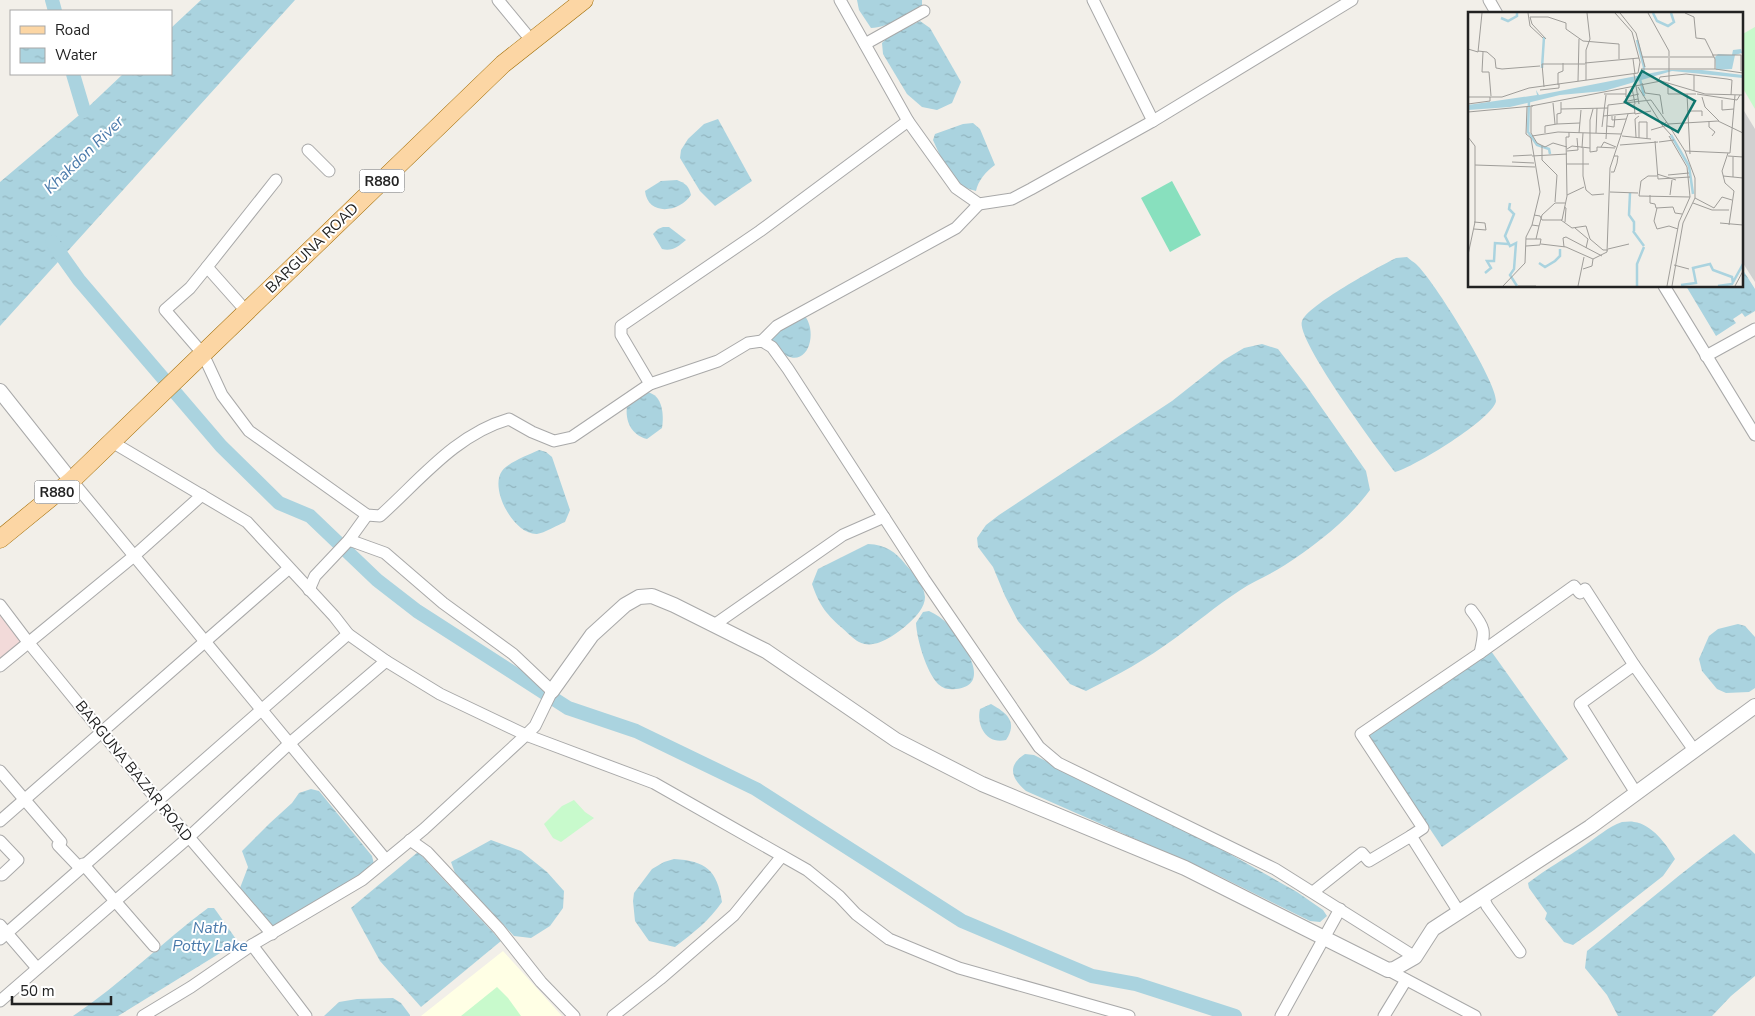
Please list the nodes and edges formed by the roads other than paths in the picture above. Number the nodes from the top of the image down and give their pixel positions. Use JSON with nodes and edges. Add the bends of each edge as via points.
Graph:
{"nodes":[{"id":1,"x":498,"y":0,"type":"edge"},
{"id":2,"x":584,"y":0,"type":"edge"},
{"id":3,"x":840,"y":0,"type":"edge"},
{"id":4,"x":1093,"y":0,"type":"edge"},
{"id":5,"x":1352,"y":0,"type":"edge"},
{"id":6,"x":1489,"y":0,"type":"edge"},
{"id":7,"x":924,"y":11,"type":"dead end"},
{"id":8,"x":1496,"y":12,"type":"edge"},
{"id":9,"x":531,"y":40,"type":"junction"},
{"id":10,"x":865,"y":44,"type":"junction"},
{"id":11,"x":1153,"y":121,"type":"junction"},
{"id":12,"x":908,"y":122,"type":"junction"},
{"id":13,"x":308,"y":150,"type":"dead end"},
{"id":14,"x":329,"y":171,"type":"dead end"},
{"id":15,"x":276,"y":180,"type":"dead end"},
{"id":16,"x":978,"y":204,"type":"junction"},
{"id":17,"x":207,"y":267,"type":"junction"},
{"id":18,"x":1665,"y":288,"type":"edge"},
{"id":19,"x":247,"y":312,"type":"junction"},
{"id":20,"x":1755,"y":329,"type":"edge"},
{"id":21,"x":762,"y":341,"type":"junction"},
{"id":22,"x":202,"y":354,"type":"junction"},
{"id":23,"x":1706,"y":356,"type":"junction"},
{"id":24,"x":650,"y":384,"type":"junction"},
{"id":25,"x":0,"y":391,"type":"edge"},
{"id":26,"x":1755,"y":436,"type":"edge"},
{"id":27,"x":112,"y":442,"type":"junction"},
{"id":28,"x":68,"y":477,"type":"junction"},
{"id":29,"x":202,"y":495,"type":"junction"},
{"id":30,"x":367,"y":515,"type":"junction"},
{"id":31,"x":884,"y":517,"type":"junction"},
{"id":32,"x":0,"y":526,"type":"edge"},
{"id":33,"x":0,"y":539,"type":"edge"},
{"id":34,"x":349,"y":540,"type":"junction"},
{"id":35,"x":134,"y":556,"type":"junction"},
{"id":36,"x":288,"y":569,"type":"junction"},
{"id":37,"x":309,"y":590,"type":"junction"},
{"id":38,"x":0,"y":605,"type":"edge"},
{"id":39,"x":1471,"y":610,"type":"dead end"},
{"id":40,"x":714,"y":625,"type":"junction"},
{"id":41,"x":348,"y":634,"type":"junction"},
{"id":42,"x":205,"y":641,"type":"junction"},
{"id":43,"x":28,"y":642,"type":"junction"},
{"id":44,"x":1480,"y":653,"type":"junction"},
{"id":45,"x":386,"y":661,"type":"junction"},
{"id":46,"x":1634,"y":665,"type":"junction"},
{"id":47,"x":0,"y":666,"type":"edge"},
{"id":48,"x":552,"y":691,"type":"junction"},
{"id":49,"x":1755,"y":706,"type":"edge"},
{"id":50,"x":261,"y":710,"type":"junction"},
{"id":51,"x":102,"y":733,"type":"junction"},
{"id":52,"x":526,"y":735,"type":"junction"},
{"id":53,"x":290,"y":743,"type":"junction"},
{"id":54,"x":1694,"y":750,"type":"junction"},
{"id":55,"x":0,"y":771,"type":"edge"},
{"id":56,"x":1636,"y":793,"type":"junction"},
{"id":57,"x":24,"y":800,"type":"junction"},
{"id":58,"x":157,"y":800,"type":"junction"},
{"id":59,"x":0,"y":821,"type":"edge"},
{"id":60,"x":1411,"y":836,"type":"junction"},
{"id":61,"x":189,"y":837,"type":"junction"},
{"id":62,"x":410,"y":840,"type":"junction"},
{"id":63,"x":0,"y":841,"type":"edge"},
{"id":64,"x":782,"y":856,"type":"junction"},
{"id":65,"x":386,"y":860,"type":"junction"},
{"id":66,"x":81,"y":866,"type":"junction"},
{"id":67,"x":2,"y":875,"type":"dead end"},
{"id":68,"x":1313,"y":892,"type":"junction"},
{"id":69,"x":1483,"y":896,"type":"junction"},
{"id":70,"x":115,"y":901,"type":"junction"},
{"id":71,"x":1340,"y":909,"type":"junction"},
{"id":72,"x":1459,"y":912,"type":"junction"},
{"id":73,"x":2,"y":932,"type":"edge"},
{"id":74,"x":272,"y":934,"type":"junction"},
{"id":75,"x":1324,"y":938,"type":"junction"},
{"id":76,"x":252,"y":945,"type":"junction"},
{"id":77,"x":154,"y":946,"type":"dead end"},
{"id":78,"x":1520,"y":952,"type":"dead end"},
{"id":79,"x":1415,"y":957,"type":"junction"},
{"id":80,"x":37,"y":968,"type":"junction"},
{"id":81,"x":1388,"y":970,"type":"junction"},
{"id":82,"x":1406,"y":980,"type":"junction"},
{"id":83,"x":0,"y":1001,"type":"edge"},
{"id":84,"x":142,"y":1016,"type":"edge"},
{"id":85,"x":306,"y":1016,"type":"edge"},
{"id":86,"x":574,"y":1016,"type":"edge"},
{"id":87,"x":613,"y":1016,"type":"edge"},
{"id":88,"x":1129,"y":1016,"type":"edge"},
{"id":89,"x":1281,"y":1016,"type":"edge"},
{"id":90,"x":1385,"y":1016,"type":"edge"},
{"id":91,"x":1475,"y":1016,"type":"edge"}],
"edges":[{"from":1,"to":9,"type":"street"},
{"from":2,"to":9,"type":"main road","name":"BARGUNA ROAD","number":"R880"},
{"from":3,"to":10,"type":"street"},
{"from":4,"to":11,"type":"street"},
{"from":5,"to":11,"type":"street"},
{"from":6,"to":8,"type":"street"},
{"from":7,"to":10,"type":"street"},
{"from":9,"to":19,"type":"main road","name":"BARGUNA ROAD","number":"R880","via":[[496,70]]},
{"from":10,"to":12,"type":"street"},
{"from":11,"to":16,"type":"street","via":[[1012,199]]},
{"from":12,"to":16,"type":"street","via":[[956,188]]},
{"from":12,"to":24,"type":"street","via":[[760,231],[621,326],[621,334]]},
{"from":13,"to":14,"type":"street"},
{"from":15,"to":17,"type":"street"},
{"from":16,"to":21,"type":"street","via":[[956,228],[777,326]]},
{"from":17,"to":19,"type":"street"},
{"from":17,"to":22,"type":"street","via":[[190,288],[165,310]]},
{"from":18,"to":23,"type":"street"},
{"from":19,"to":22,"type":"main road","name":"BARGUNA ROAD","number":"R880"},
{"from":20,"to":23,"type":"street"},
{"from":21,"to":24,"type":"street","via":[[748,343],[718,361]]},
{"from":21,"to":31,"type":"street","via":[[772,346]]},
{"from":22,"to":27,"type":"main road","name":"BARGUNA ROAD","number":"R880"},
{"from":22,"to":30,"type":"street","via":[[222,395],[249,431]]},
{"from":23,"to":26,"type":"street"},
{"from":24,"to":30,"type":"street","via":[[572,437],[554,441],[509,419],[492,424],[449,450],[380,516]]},
{"from":25,"to":28,"type":"street"},
{"from":27,"to":28,"type":"main road","name":"BARGUNA ROAD","number":"R880"},
{"from":27,"to":29,"type":"street"},
{"from":28,"to":32,"type":"main road","name":"BARGUNA ROAD","number":"R880"},
{"from":28,"to":33,"type":"main road","name":"BARGUNA ROAD","number":"R880"},
{"from":28,"to":35,"type":"street"},
{"from":29,"to":35,"type":"street"},
{"from":29,"to":36,"type":"street","via":[[247,522]]},
{"from":30,"to":34,"type":"street"},
{"from":31,"to":40,"type":"street","via":[[843,535]]},
{"from":31,"to":68,"type":"street","via":[[1039,747],[1058,763],[1276,869]]},
{"from":34,"to":37,"type":"street","via":[[315,576]]},
{"from":34,"to":48,"type":"street","via":[[385,552],[443,603],[513,654]]},
{"from":35,"to":42,"type":"street"},
{"from":35,"to":43,"type":"street"},
{"from":36,"to":37,"type":"street"},
{"from":36,"to":42,"type":"street"},
{"from":37,"to":41,"type":"street"},
{"from":38,"to":43,"type":"street","name":"BARGUNA BAZAR ROAD"},
{"from":39,"to":44,"type":"street","via":[[1484,633]]},
{"from":40,"to":48,"type":"street","via":[[652,596],[639,597],[625,605],[592,635]]},
{"from":40,"to":75,"type":"street","via":[[766,651],[896,740],[982,784],[1185,868]]},
{"from":41,"to":45,"type":"street"},
{"from":41,"to":50,"type":"street"},
{"from":42,"to":50,"type":"street"},
{"from":42,"to":51,"type":"street"},
{"from":43,"to":47,"type":"street"},
{"from":43,"to":51,"type":"street","name":"BARGUNA BAZAR ROAD"},
{"from":44,"to":46,"type":"street","via":[[1574,586],[1580,594],[1585,589]]},
{"from":44,"to":60,"type":"street","via":[[1361,734],[1423,828]]},
{"from":45,"to":52,"type":"street","via":[[440,694]]},
{"from":45,"to":53,"type":"street"},
{"from":46,"to":54,"type":"street"},
{"from":46,"to":56,"type":"street","via":[[1580,704]]},
{"from":48,"to":52,"type":"street","via":[[535,726]]},
{"from":49,"to":54,"type":"street"},
{"from":50,"to":53,"type":"street"},
{"from":50,"to":58,"type":"street"},
{"from":51,"to":57,"type":"street"},
{"from":51,"to":58,"type":"street","name":"BARGUNA BAZAR ROAD"},
{"from":52,"to":62,"type":"street"},
{"from":52,"to":64,"type":"street","via":[[654,783]]},
{"from":53,"to":61,"type":"street"},
{"from":53,"to":65,"type":"street"},
{"from":54,"to":56,"type":"street"},
{"from":55,"to":57,"type":"street"},
{"from":56,"to":69,"type":"street"},
{"from":57,"to":59,"type":"street"},
{"from":57,"to":66,"type":"street","via":[[61,842],[58,845]]},
{"from":58,"to":61,"type":"street","name":"BARGUNA BAZAR ROAD"},
{"from":58,"to":66,"type":"street"},
{"from":60,"to":68,"type":"street","via":[[1369,861],[1362,853]]},
{"from":60,"to":72,"type":"street"},
{"from":61,"to":70,"type":"street"},
{"from":61,"to":74,"type":"street","name":"BARGUNA BAZAR ROAD"},
{"from":62,"to":65,"type":"street"},
{"from":62,"to":86,"type":"street","via":[[427,852],[499,929],[541,982]]},
{"from":63,"to":67,"type":"street","via":[[18,860]]},
{"from":64,"to":87,"type":"street","via":[[734,915]]},
{"from":64,"to":88,"type":"street","via":[[807,870],[889,939],[959,968]]},
{"from":65,"to":74,"type":"street","via":[[362,880]]},
{"from":66,"to":70,"type":"street"},
{"from":66,"to":73,"type":"street"},
{"from":68,"to":71,"type":"street"},
{"from":69,"to":72,"type":"street"},
{"from":69,"to":78,"type":"street"},
{"from":70,"to":77,"type":"street"},
{"from":70,"to":80,"type":"street"},
{"from":71,"to":75,"type":"street"},
{"from":71,"to":79,"type":"street"},
{"from":72,"to":79,"type":"street","via":[[1433,929]]},
{"from":73,"to":80,"type":"street"},
{"from":74,"to":76,"type":"street"},
{"from":75,"to":81,"type":"street"},
{"from":75,"to":89,"type":"street"},
{"from":76,"to":84,"type":"street"},
{"from":76,"to":85,"type":"street"},
{"from":79,"to":81,"type":"street"},
{"from":80,"to":83,"type":"street"},
{"from":81,"to":82,"type":"street"},
{"from":82,"to":90,"type":"street"},
{"from":82,"to":91,"type":"street"}]}
